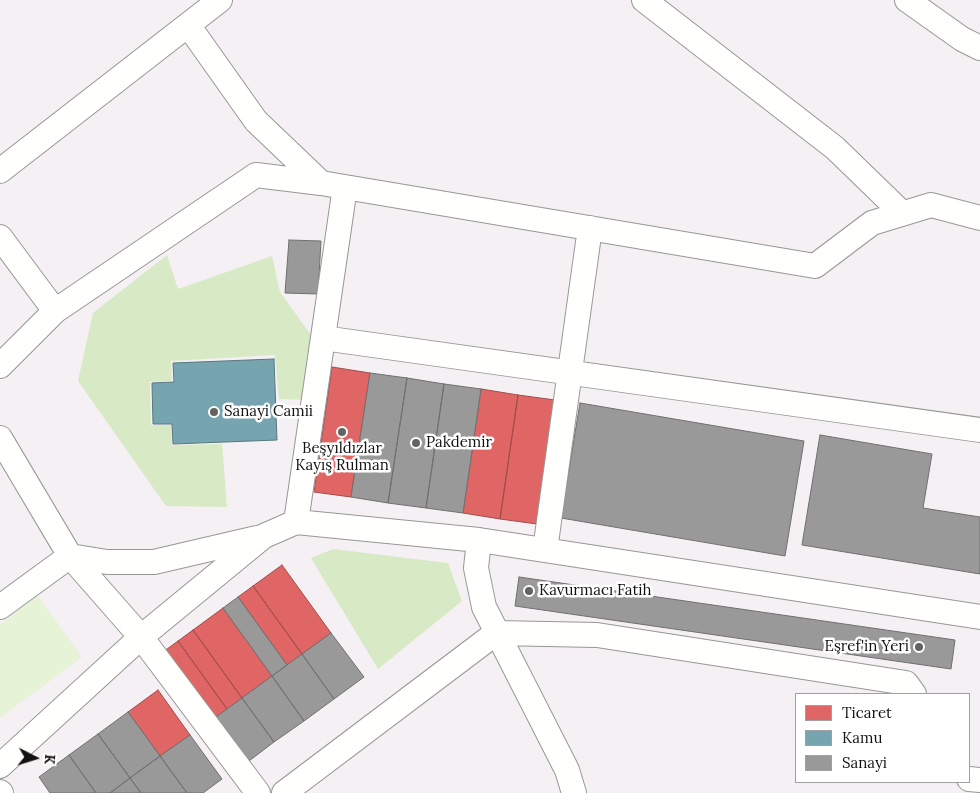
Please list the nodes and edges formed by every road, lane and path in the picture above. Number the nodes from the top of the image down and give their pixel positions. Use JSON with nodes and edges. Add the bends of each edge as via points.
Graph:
{"nodes":[{"id":1,"x":220,"y":0,"type":"edge"},
{"id":2,"x":644,"y":0,"type":"edge"},
{"id":3,"x":906,"y":0,"type":"edge"},
{"id":4,"x":188,"y":24,"type":"junction"},
{"id":5,"x":980,"y":48,"type":"edge"},
{"id":6,"x":0,"y":171,"type":"edge"},
{"id":7,"x":321,"y":183,"type":"junction"},
{"id":8,"x":345,"y":187,"type":"junction"},
{"id":9,"x":902,"y":213,"type":"junction"},
{"id":10,"x":980,"y":218,"type":"edge"},
{"id":11,"x":590,"y":228,"type":"junction"},
{"id":12,"x":0,"y":237,"type":"edge"},
{"id":13,"x":54,"y":311,"type":"junction"},
{"id":14,"x":323,"y":338,"type":"junction"},
{"id":15,"x":0,"y":366,"type":"edge"},
{"id":16,"x":570,"y":372,"type":"junction"},
{"id":17,"x":980,"y":430,"type":"edge"},
{"id":18,"x":0,"y":438,"type":"edge"},
{"id":19,"x":296,"y":522,"type":"junction"},
{"id":20,"x":264,"y":536,"type":"junction"},
{"id":21,"x":479,"y":540,"type":"junction"},
{"id":22,"x":545,"y":550,"type":"junction"},
{"id":23,"x":70,"y":556,"type":"junction"},
{"id":24,"x":0,"y":608,"type":"edge"},
{"id":25,"x":980,"y":617,"type":"edge"},
{"id":26,"x":496,"y":633,"type":"junction"},
{"id":27,"x":141,"y":637,"type":"junction"},
{"id":28,"x":913,"y":693,"type":"edge"},
{"id":29,"x":0,"y":766,"type":"edge"},
{"id":30,"x":258,"y":793,"type":"edge"},
{"id":31,"x":284,"y":793,"type":"edge"},
{"id":32,"x":574,"y":793,"type":"edge"}],
"edges":[{"from":1,"to":4,"type":"street"},
{"from":2,"to":9,"type":"street","via":[[835,148]]},
{"from":3,"to":5,"type":"street"},
{"from":4,"to":6,"type":"street"},
{"from":4,"to":7,"type":"street","via":[[256,121]]},
{"from":7,"to":8,"type":"street"},
{"from":7,"to":13,"type":"street","via":[[256,176]]},
{"from":8,"to":11,"type":"street"},
{"from":8,"to":14,"type":"street"},
{"from":9,"to":10,"type":"street","via":[[931,205]]},
{"from":9,"to":11,"type":"street","via":[[872,223],[816,266]]},
{"from":11,"to":16,"type":"street"},
{"from":12,"to":13,"type":"street"},
{"from":13,"to":15,"type":"street"},
{"from":14,"to":16,"type":"street"},
{"from":14,"to":19,"type":"street"},
{"from":16,"to":17,"type":"street"},
{"from":16,"to":22,"type":"street"},
{"from":18,"to":23,"type":"street"},
{"from":19,"to":20,"type":"street"},
{"from":19,"to":21,"type":"street"},
{"from":20,"to":23,"type":"street","via":[[154,562],[107,562]]},
{"from":20,"to":27,"type":"street"},
{"from":21,"to":22,"type":"street"},
{"from":21,"to":26,"type":"street","via":[[476,568],[484,607]]},
{"from":22,"to":25,"type":"street"},
{"from":23,"to":24,"type":"street"},
{"from":23,"to":27,"type":"street"},
{"from":26,"to":28,"type":"street","via":[[598,635],[906,683]]},
{"from":26,"to":31,"type":"street"},
{"from":26,"to":32,"type":"street","via":[[567,770]]},
{"from":27,"to":29,"type":"street"},
{"from":27,"to":30,"type":"street"}]}
